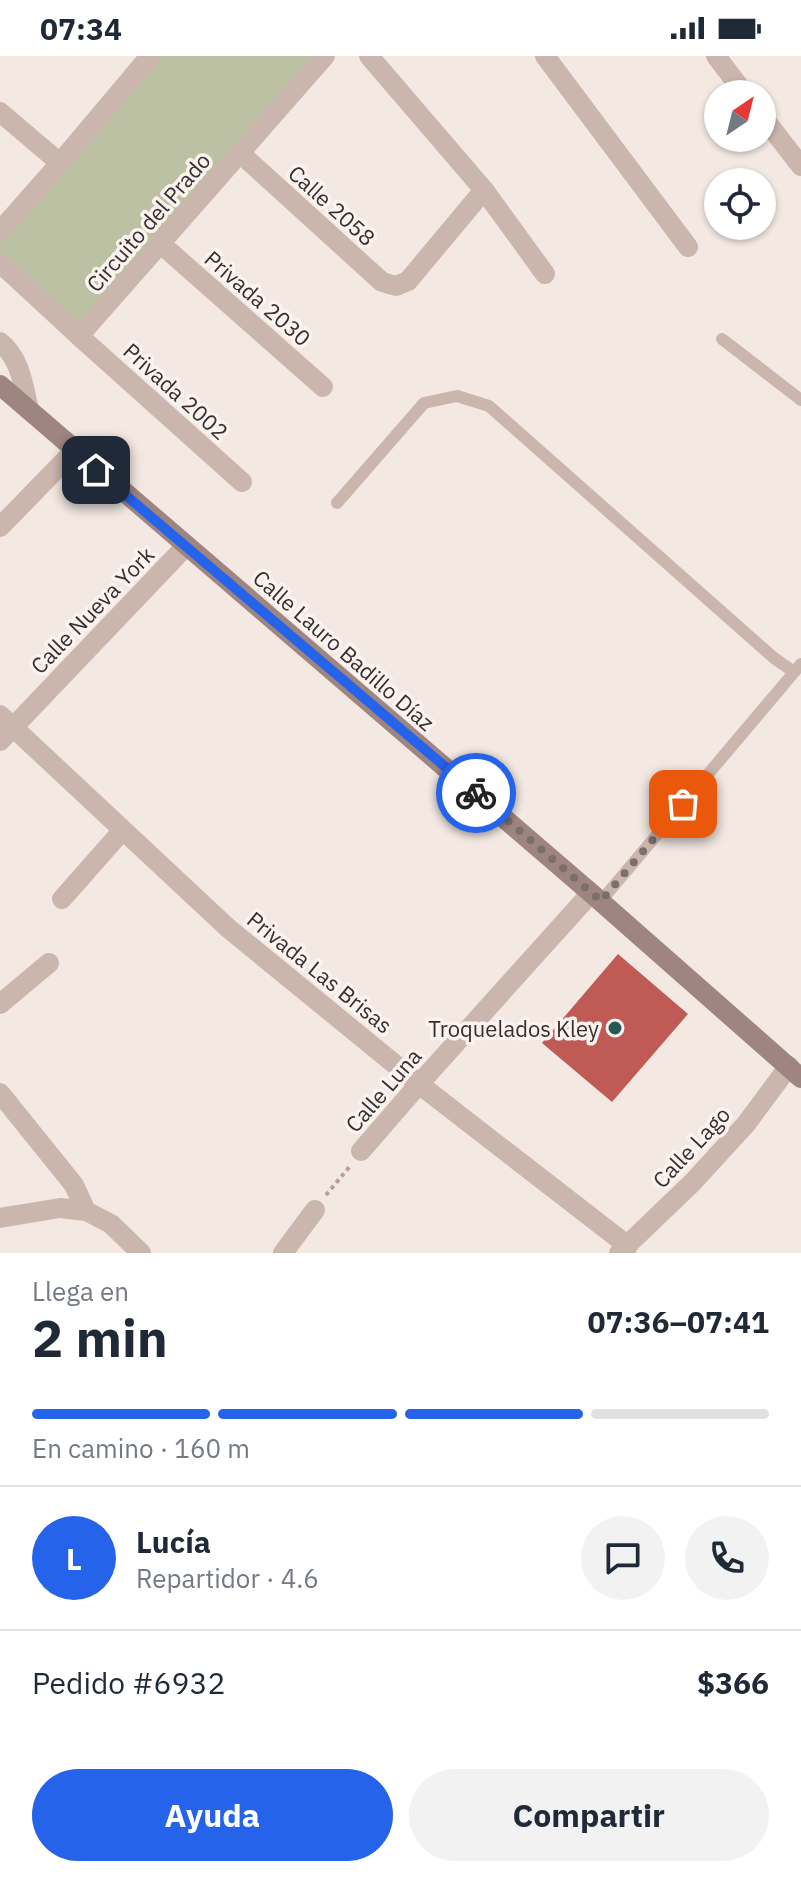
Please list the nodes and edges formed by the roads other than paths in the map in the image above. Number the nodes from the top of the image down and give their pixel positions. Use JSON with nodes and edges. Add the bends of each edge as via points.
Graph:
{"nodes":[{"id":1,"x":325,"y":56,"type":"edge"},
{"id":2,"x":369,"y":56,"type":"edge"},
{"id":3,"x":545,"y":56,"type":"edge"},
{"id":4,"x":716,"y":56,"type":"edge"},
{"id":5,"x":141,"y":59,"type":"edge"},
{"id":6,"x":734,"y":80,"type":"edge"},
{"id":7,"x":0,"y":112,"type":"edge"},
{"id":8,"x":776,"y":134,"type":"edge"},
{"id":9,"x":240,"y":153,"type":"junction"},
{"id":10,"x":60,"y":163,"type":"junction"},
{"id":11,"x":801,"y":166,"type":"edge"},
{"id":12,"x":484,"y":190,"type":"junction"},
{"id":13,"x":0,"y":231,"type":"edge"},
{"id":14,"x":161,"y":244,"type":"junction"},
{"id":15,"x":688,"y":247,"type":"dead end"},
{"id":16,"x":3,"y":273,"type":"edge"},
{"id":17,"x":545,"y":274,"type":"dead end"},
{"id":18,"x":79,"y":336,"type":"junction"},
{"id":19,"x":722,"y":339,"type":"dead end"},
{"id":20,"x":0,"y":342,"type":"edge"},
{"id":21,"x":0,"y":385,"type":"edge"},
{"id":22,"x":323,"y":387,"type":"dead end"},
{"id":23,"x":801,"y":400,"type":"edge"},
{"id":24,"x":29,"y":410,"type":"junction"},
{"id":25,"x":74,"y":451,"type":"junction"},
{"id":26,"x":242,"y":482,"type":"dead end"},
{"id":27,"x":337,"y":503,"type":"dead end"},
{"id":28,"x":0,"y":527,"type":"edge"},
{"id":29,"x":186,"y":546,"type":"junction"},
{"id":30,"x":797,"y":668,"type":"edge"},
{"id":31,"x":4,"y":728,"type":"edge"},
{"id":32,"x":122,"y":831,"type":"junction"},
{"id":33,"x":596,"y":897,"type":"junction"},
{"id":34,"x":62,"y":899,"type":"dead end"},
{"id":35,"x":49,"y":963,"type":"dead end"},
{"id":36,"x":0,"y":1004,"type":"edge"},
{"id":37,"x":795,"y":1072,"type":"edge"},
{"id":38,"x":419,"y":1084,"type":"junction"},
{"id":39,"x":0,"y":1093,"type":"edge"},
{"id":40,"x":361,"y":1151,"type":"road end"},
{"id":41,"x":315,"y":1210,"type":"road end"},
{"id":42,"x":86,"y":1211,"type":"junction"},
{"id":43,"x":0,"y":1218,"type":"edge"},
{"id":44,"x":624,"y":1249,"type":"edge"},
{"id":45,"x":136,"y":1251,"type":"edge"},
{"id":46,"x":283,"y":1253,"type":"edge"}],
"edges":[{"from":1,"to":9,"type":"street","name":"Circuito del Prado"},
{"from":2,"to":12,"type":"street"},
{"from":3,"to":15,"type":"street"},
{"from":4,"to":6,"type":"street"},
{"from":5,"to":10,"type":"street"},
{"from":7,"to":10,"type":"street"},
{"from":8,"to":11,"type":"street"},
{"from":9,"to":12,"type":"street","name":"Calle 2058","via":[[382,282],[396,286],[408,281]]},
{"from":9,"to":14,"type":"street","name":"Circuito del Prado"},
{"from":10,"to":13,"type":"street"},
{"from":12,"to":17,"type":"street"},
{"from":14,"to":18,"type":"street","name":"Circuito del Prado"},
{"from":14,"to":22,"type":"street","name":"Privada 2030"},
{"from":16,"to":18,"type":"street"},
{"from":18,"to":26,"type":"street","name":"Privada 2002"},
{"from":19,"to":23,"type":"lane"},
{"from":20,"to":24,"type":"street","via":[[19,367]]},
{"from":21,"to":24,"type":"street","name":"Calle Lauro Badillo Díaz"},
{"from":24,"to":25,"type":"street","name":"Calle Lauro Badillo Díaz"},
{"from":25,"to":28,"type":"street"},
{"from":25,"to":29,"type":"street","name":"Calle Lauro Badillo Díaz"},
{"from":27,"to":30,"type":"lane","via":[[424,403],[457,396],[489,406],[774,658]]},
{"from":29,"to":31,"type":"street","name":"Calle Nueva York"},
{"from":29,"to":33,"type":"street","name":"Calle Lauro Badillo Díaz"},
{"from":30,"to":33,"type":"lane"},
{"from":31,"to":32,"type":"street","name":"Privada Las Brisas"},
{"from":32,"to":34,"type":"street"},
{"from":32,"to":38,"type":"street","name":"Privada Las Brisas","via":[[228,928]]},
{"from":33,"to":37,"type":"street","name":"Calle Lauro Badillo Díaz"},
{"from":33,"to":38,"type":"street","name":"Calle Luna"},
{"from":35,"to":36,"type":"street"},
{"from":37,"to":44,"type":"street","name":"Calle Lago"},
{"from":38,"to":40,"type":"street","name":"Calle Luna"},
{"from":38,"to":44,"type":"street","name":"Privada Las Brisas"},
{"from":39,"to":42,"type":"street","via":[[74,1185]]},
{"from":41,"to":46,"type":"street"},
{"from":42,"to":43,"type":"street","via":[[60,1208]]},
{"from":42,"to":45,"type":"street","via":[[111,1224]]}]}
